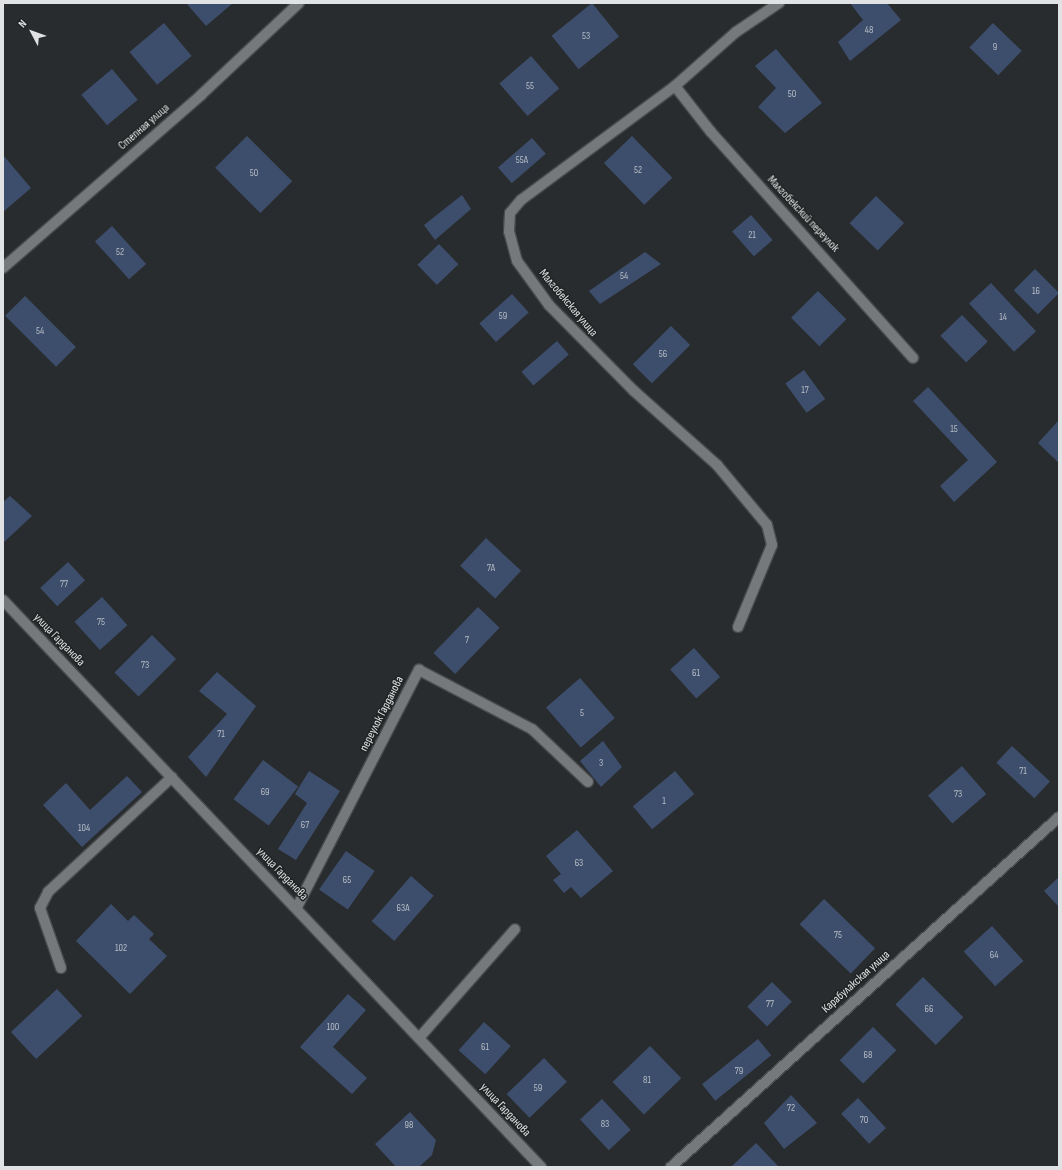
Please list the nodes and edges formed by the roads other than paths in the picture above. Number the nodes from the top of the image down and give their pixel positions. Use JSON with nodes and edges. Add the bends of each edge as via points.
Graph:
{"nodes":[{"id":1,"x":299,"y":3,"type":"edge"},
{"id":2,"x":779,"y":3,"type":"edge"},
{"id":3,"x":675,"y":86,"type":"junction"},
{"id":4,"x":3,"y":268,"type":"edge"},
{"id":5,"x":913,"y":358,"type":"dead end"},
{"id":6,"x":3,"y":600,"type":"edge"},
{"id":7,"x":738,"y":626,"type":"dead end"},
{"id":8,"x":172,"y":777,"type":"junction"},
{"id":9,"x":588,"y":782,"type":"dead end"},
{"id":10,"x":1059,"y":817,"type":"edge"},
{"id":11,"x":297,"y":907,"type":"junction"},
{"id":12,"x":515,"y":929,"type":"dead end"},
{"id":13,"x":61,"y":968,"type":"dead end"},
{"id":14,"x":419,"y":1038,"type":"junction"},
{"id":15,"x":541,"y":1167,"type":"edge"},
{"id":16,"x":670,"y":1167,"type":"edge"}],
"edges":[{"from":1,"to":4,"type":"street","name":"Степная улица","via":[[201,95]]},
{"from":2,"to":3,"type":"street","name":"Малгобекская улица","via":[[736,32]]},
{"from":3,"to":5,"type":"street","name":"Малгобекский переулок","via":[[716,138]]},
{"from":3,"to":7,"type":"street","name":"Малгобекская улица","via":[[521,200],[510,213],[509,232],[517,261],[549,305],[629,386],[717,465],[767,525],[772,545]]},
{"from":6,"to":8,"type":"street","name":"улица Гарданова"},
{"from":8,"to":11,"type":"street","name":"улица Гарданова"},
{"from":8,"to":13,"type":"street","via":[[48,892],[40,908]]},
{"from":9,"to":11,"type":"street","name":"переулок Гарданова","via":[[532,729],[419,670]]},
{"from":10,"to":16,"type":"street","name":"Карабулакская улица"},
{"from":11,"to":14,"type":"street","name":"улица Гарданова"},
{"from":12,"to":14,"type":"street"},
{"from":14,"to":15,"type":"street","name":"улица Гарданова"}]}
